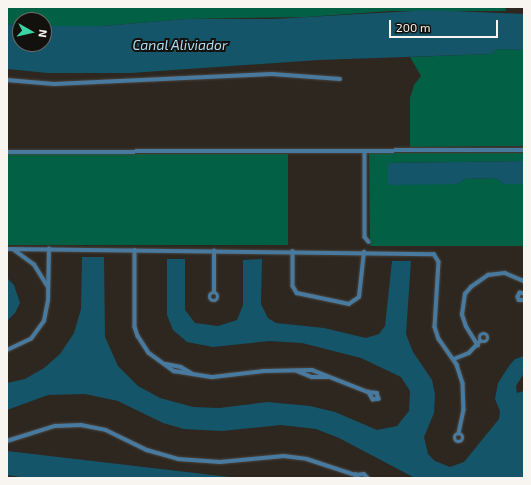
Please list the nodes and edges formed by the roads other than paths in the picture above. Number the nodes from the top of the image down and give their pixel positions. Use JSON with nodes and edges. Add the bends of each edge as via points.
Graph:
{"nodes":[{"id":1,"x":340,"y":79,"type":"dead end"},
{"id":2,"x":7,"y":80,"type":"edge"},
{"id":3,"x":524,"y":150,"type":"edge"},
{"id":4,"x":7,"y":152,"type":"edge"},
{"id":5,"x":365,"y":152,"type":"junction"},
{"id":6,"x":369,"y":242,"type":"dead end"},
{"id":7,"x":7,"y":249,"type":"edge"},
{"id":8,"x":12,"y":249,"type":"junction"},
{"id":9,"x":49,"y":249,"type":"junction"},
{"id":10,"x":135,"y":250,"type":"junction"},
{"id":11,"x":214,"y":251,"type":"junction"},
{"id":12,"x":293,"y":251,"type":"junction"},
{"id":13,"x":364,"y":252,"type":"junction"},
{"id":14,"x":524,"y":281,"type":"edge"},
{"id":15,"x":48,"y":287,"type":"junction"},
{"id":16,"x":214,"y":292,"type":"dead end"},
{"id":17,"x":524,"y":294,"type":"edge"},
{"id":18,"x":524,"y":300,"type":"edge"},
{"id":19,"x":480,"y":341,"type":"dead end"},
{"id":20,"x":478,"y":346,"type":"junction"},
{"id":21,"x":7,"y":350,"type":"edge"},
{"id":22,"x":454,"y":359,"type":"junction"},
{"id":23,"x":166,"y":364,"type":"junction"},
{"id":24,"x":297,"y":371,"type":"junction"},
{"id":25,"x":194,"y":374,"type":"junction"},
{"id":26,"x":329,"y":377,"type":"junction"},
{"id":27,"x":368,"y":392,"type":"dead end"},
{"id":28,"x":459,"y":433,"type":"dead end"},
{"id":29,"x":7,"y":441,"type":"edge"},
{"id":30,"x":357,"y":477,"type":"edge"},
{"id":31,"x":368,"y":478,"type":"edge"}],
"edges":[{"from":1,"to":2,"type":"street","via":[[272,74],[54,84]]},
{"from":3,"to":5,"type":"street"},
{"from":4,"to":5,"type":"street"},
{"from":5,"to":6,"type":"street","via":[[365,237]]},
{"from":7,"to":8,"type":"street"},
{"from":8,"to":9,"type":"street"},
{"from":8,"to":15,"type":"street","via":[[34,264]]},
{"from":9,"to":10,"type":"street"},
{"from":9,"to":15,"type":"street"},
{"from":10,"to":11,"type":"street"},
{"from":10,"to":23,"type":"street","via":[[136,332],[149,353]]},
{"from":11,"to":12,"type":"street"},
{"from":11,"to":16,"type":"street"},
{"from":12,"to":13,"type":"street"},
{"from":12,"to":13,"type":"street","via":[[293,286],[297,293],[349,304],[359,297]]},
{"from":13,"to":22,"type":"street","via":[[430,253],[437,256],[439,269],[435,327],[442,344]]},
{"from":14,"to":20,"type":"street","via":[[513,275],[497,273],[488,275],[471,286],[465,294],[462,315]]},
{"from":15,"to":21,"type":"street","via":[[48,309],[40,327],[25,343]]},
{"from":17,"to":18,"type":"street","via":[[518,297],[519,300]]},
{"from":19,"to":20,"type":"street"},
{"from":20,"to":22,"type":"street"},
{"from":22,"to":28,"type":"street","via":[[464,391],[464,410]]},
{"from":23,"to":25,"type":"street","via":[[181,367]]},
{"from":23,"to":25,"type":"street","via":[[177,373]]},
{"from":24,"to":25,"type":"street","via":[[264,371],[214,377]]},
{"from":24,"to":26,"type":"street","via":[[312,377]]},
{"from":24,"to":26,"type":"street","via":[[312,370]]},
{"from":26,"to":27,"type":"street"},
{"from":29,"to":30,"type":"street","via":[[55,426],[80,425],[106,430],[147,450],[178,459],[220,462],[284,456],[307,459]]},
{"from":30,"to":31,"type":"street","via":[[364,474]]}]}
